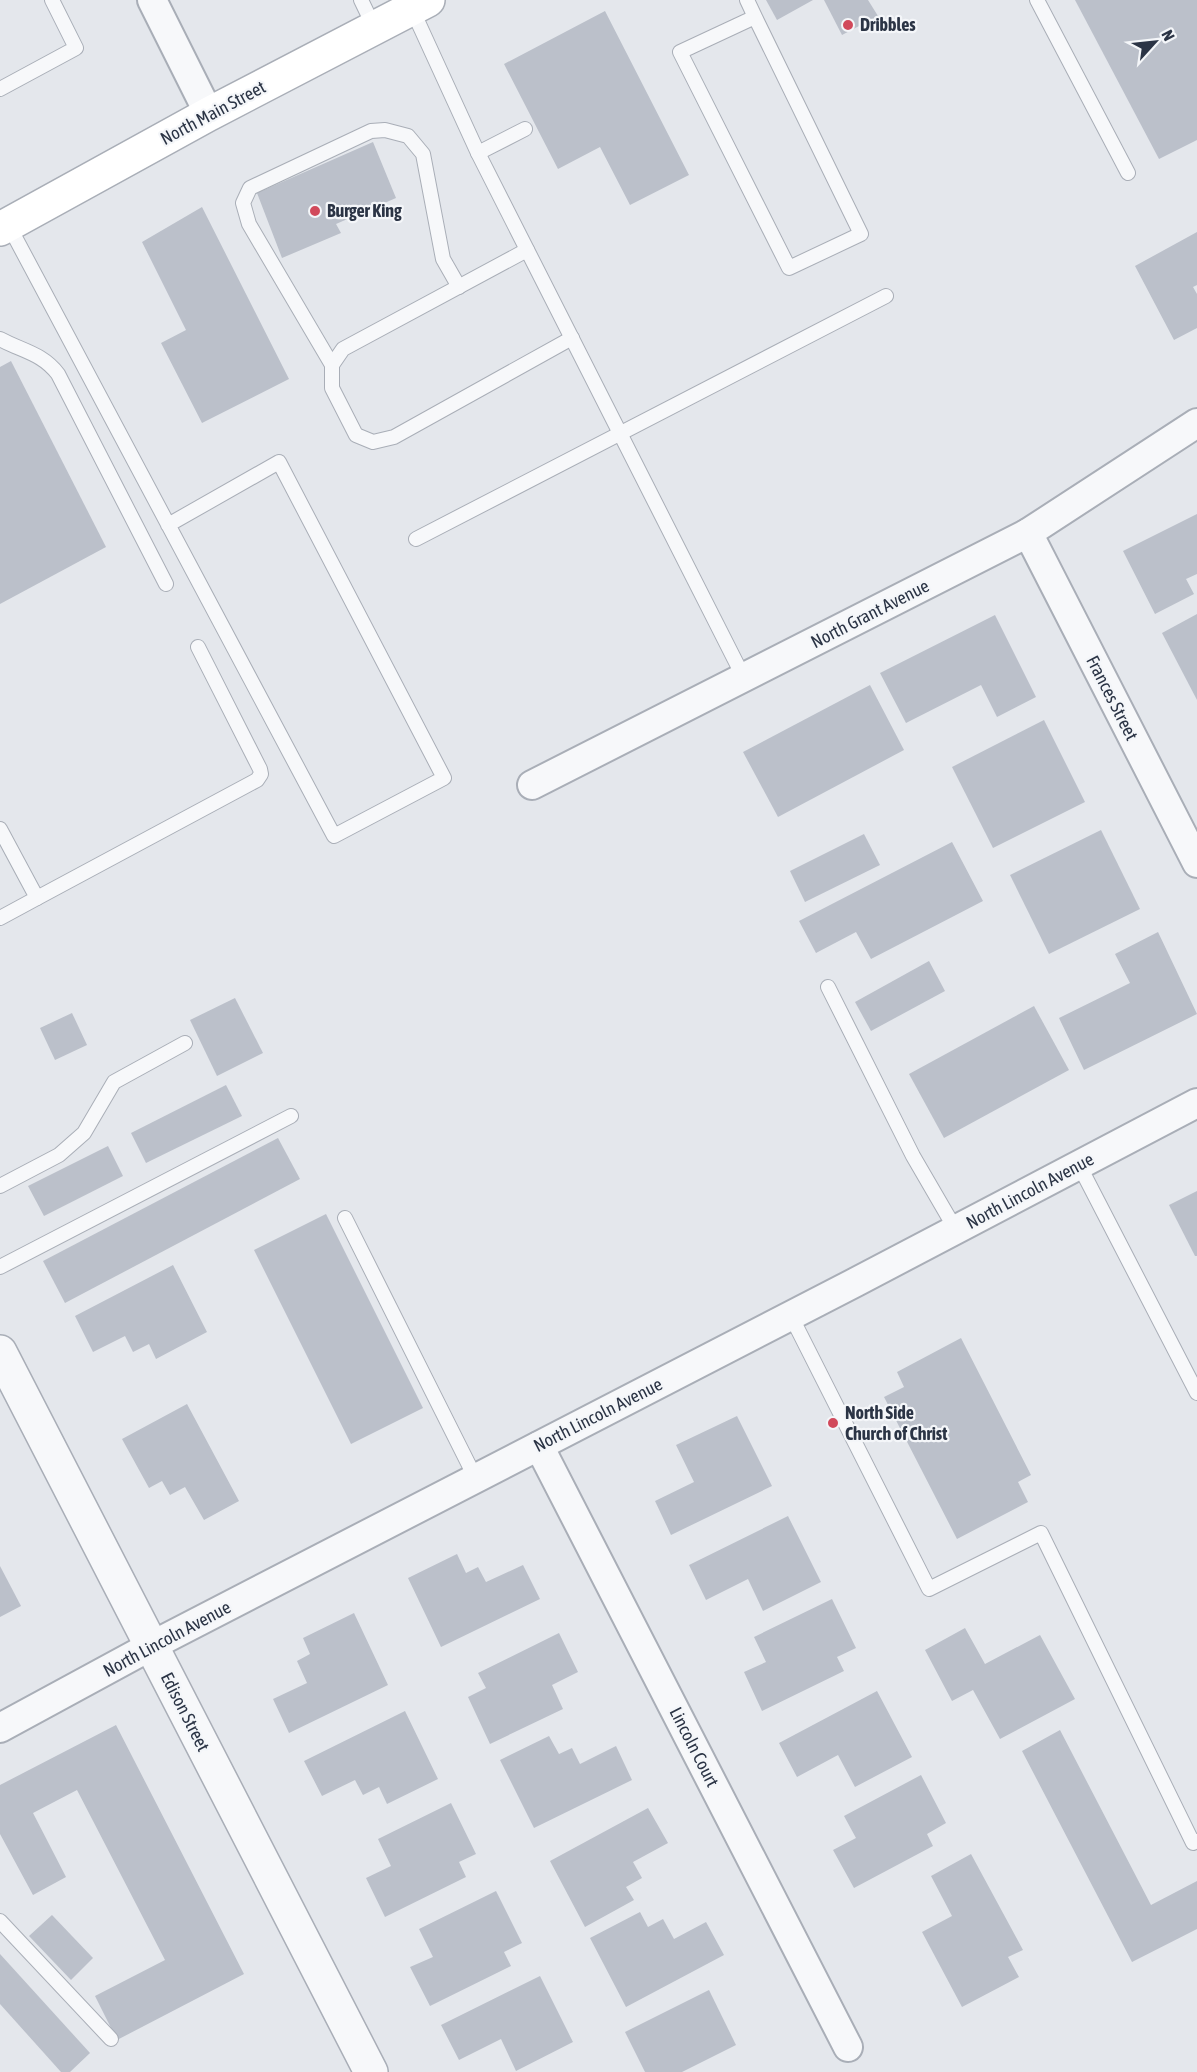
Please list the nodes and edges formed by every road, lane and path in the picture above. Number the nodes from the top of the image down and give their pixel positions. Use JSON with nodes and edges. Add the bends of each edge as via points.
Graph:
{"nodes":[{"id":1,"x":52,"y":0,"type":"edge"},
{"id":2,"x":152,"y":0,"type":"edge"},
{"id":3,"x":747,"y":0,"type":"edge"},
{"id":4,"x":1037,"y":0,"type":"edge"},
{"id":5,"x":420,"y":5,"type":"edge"},
{"id":6,"x":368,"y":13,"type":"edge"},
{"id":7,"x":755,"y":17,"type":"junction"},
{"id":8,"x":0,"y":89,"type":"edge"},
{"id":9,"x":209,"y":114,"type":"junction"},
{"id":10,"x":525,"y":129,"type":"dead end"},
{"id":11,"x":478,"y":153,"type":"junction"},
{"id":12,"x":1128,"y":173,"type":"dead end"},
{"id":13,"x":4,"y":227,"type":"edge"},
{"id":14,"x":527,"y":250,"type":"junction"},
{"id":15,"x":459,"y":287,"type":"junction"},
{"id":16,"x":886,"y":296,"type":"dead end"},
{"id":17,"x":572,"y":338,"type":"junction"},
{"id":18,"x":0,"y":339,"type":"edge"},
{"id":19,"x":332,"y":365,"type":"junction"},
{"id":20,"x":1197,"y":423,"type":"edge"},
{"id":21,"x":619,"y":433,"type":"junction"},
{"id":22,"x":168,"y":525,"type":"junction"},
{"id":23,"x":1028,"y":533,"type":"junction"},
{"id":24,"x":416,"y":539,"type":"dead end"},
{"id":25,"x":166,"y":584,"type":"dead end"},
{"id":26,"x":198,"y":647,"type":"dead end"},
{"id":27,"x":744,"y":678,"type":"junction"},
{"id":28,"x":532,"y":785,"type":"dead end"},
{"id":29,"x":0,"y":829,"type":"edge"},
{"id":30,"x":1197,"y":863,"type":"edge"},
{"id":31,"x":37,"y":898,"type":"junction"},
{"id":32,"x":0,"y":918,"type":"edge"},
{"id":33,"x":828,"y":987,"type":"dead end"},
{"id":34,"x":185,"y":1043,"type":"dead end"},
{"id":35,"x":1197,"y":1103,"type":"edge"},
{"id":36,"x":291,"y":1116,"type":"dead end"},
{"id":37,"x":1079,"y":1165,"type":"junction"},
{"id":38,"x":0,"y":1186,"type":"edge"},
{"id":39,"x":345,"y":1218,"type":"dead end"},
{"id":40,"x":956,"y":1230,"type":"junction"},
{"id":41,"x":0,"y":1267,"type":"edge"},
{"id":42,"x":791,"y":1316,"type":"junction"},
{"id":43,"x":0,"y":1352,"type":"edge"},
{"id":44,"x":1197,"y":1393,"type":"edge"},
{"id":45,"x":539,"y":1446,"type":"junction"},
{"id":46,"x":476,"y":1479,"type":"junction"},
{"id":47,"x":151,"y":1646,"type":"junction"},
{"id":48,"x":0,"y":1728,"type":"edge"},
{"id":49,"x":1197,"y":1840,"type":"edge"},
{"id":50,"x":0,"y":1920,"type":"edge"},
{"id":51,"x":111,"y":2039,"type":"dead end"},
{"id":52,"x":849,"y":2048,"type":"dead end"},
{"id":53,"x":371,"y":2072,"type":"edge"}],
"edges":[{"from":1,"to":8,"type":"lane","via":[[76,48]]},
{"from":2,"to":9,"type":"street"},
{"from":3,"to":7,"type":"lane"},
{"from":4,"to":12,"type":"lane"},
{"from":5,"to":6,"type":"main road","name":"North Main Street"},
{"from":5,"to":11,"type":"lane"},
{"from":6,"to":9,"type":"main road","name":"North Main Street"},
{"from":7,"to":7,"type":"lane","via":[[861,234],[789,268],[680,52]]},
{"from":9,"to":13,"type":"main road","name":"North Main Street"},
{"from":10,"to":11,"type":"lane"},
{"from":11,"to":14,"type":"lane"},
{"from":13,"to":22,"type":"lane"},
{"from":14,"to":15,"type":"lane"},
{"from":14,"to":17,"type":"lane"},
{"from":15,"to":19,"type":"lane","via":[[343,349]]},
{"from":15,"to":19,"type":"lane","via":[[442,259],[423,154],[408,136],[371,131],[250,188],[243,203],[249,225]]},
{"from":16,"to":21,"type":"lane"},
{"from":17,"to":19,"type":"lane","via":[[394,437],[373,442],[356,435],[332,388]]},
{"from":17,"to":21,"type":"lane"},
{"from":18,"to":25,"type":"lane","via":[[39,356],[58,374]]},
{"from":20,"to":23,"type":"street","name":"North Grant Avenue"},
{"from":21,"to":24,"type":"lane"},
{"from":21,"to":27,"type":"lane"},
{"from":22,"to":22,"type":"lane","via":[[334,836],[444,778],[279,462]]},
{"from":23,"to":27,"type":"street","name":"North Grant Avenue"},
{"from":23,"to":30,"type":"street","name":"Frances Street"},
{"from":26,"to":31,"type":"lane","via":[[261,774],[257,780]]},
{"from":27,"to":28,"type":"street","name":"North Grant Avenue"},
{"from":29,"to":31,"type":"lane"},
{"from":31,"to":32,"type":"lane"},
{"from":33,"to":40,"type":"lane","via":[[913,1156]]},
{"from":34,"to":38,"type":"lane","via":[[114,1082],[84,1133],[59,1155]]},
{"from":35,"to":37,"type":"street","name":"North Lincoln Avenue"},
{"from":36,"to":41,"type":"lane"},
{"from":37,"to":40,"type":"street","name":"North Lincoln Avenue"},
{"from":37,"to":44,"type":"lane"},
{"from":39,"to":46,"type":"lane"},
{"from":40,"to":42,"type":"street","name":"North Lincoln Avenue"},
{"from":42,"to":45,"type":"street","name":"North Lincoln Avenue"},
{"from":42,"to":49,"type":"lane","via":[[929,1588],[1041,1533],[1193,1843]]},
{"from":43,"to":47,"type":"street","name":"Edison Street"},
{"from":45,"to":46,"type":"street","name":"North Lincoln Avenue"},
{"from":45,"to":52,"type":"street","name":"Lincoln Court"},
{"from":46,"to":47,"type":"street","name":"North Lincoln Avenue"},
{"from":47,"to":48,"type":"street","name":"North Lincoln Avenue"},
{"from":47,"to":53,"type":"street","name":"Edison Street"},
{"from":50,"to":51,"type":"lane"}]}
